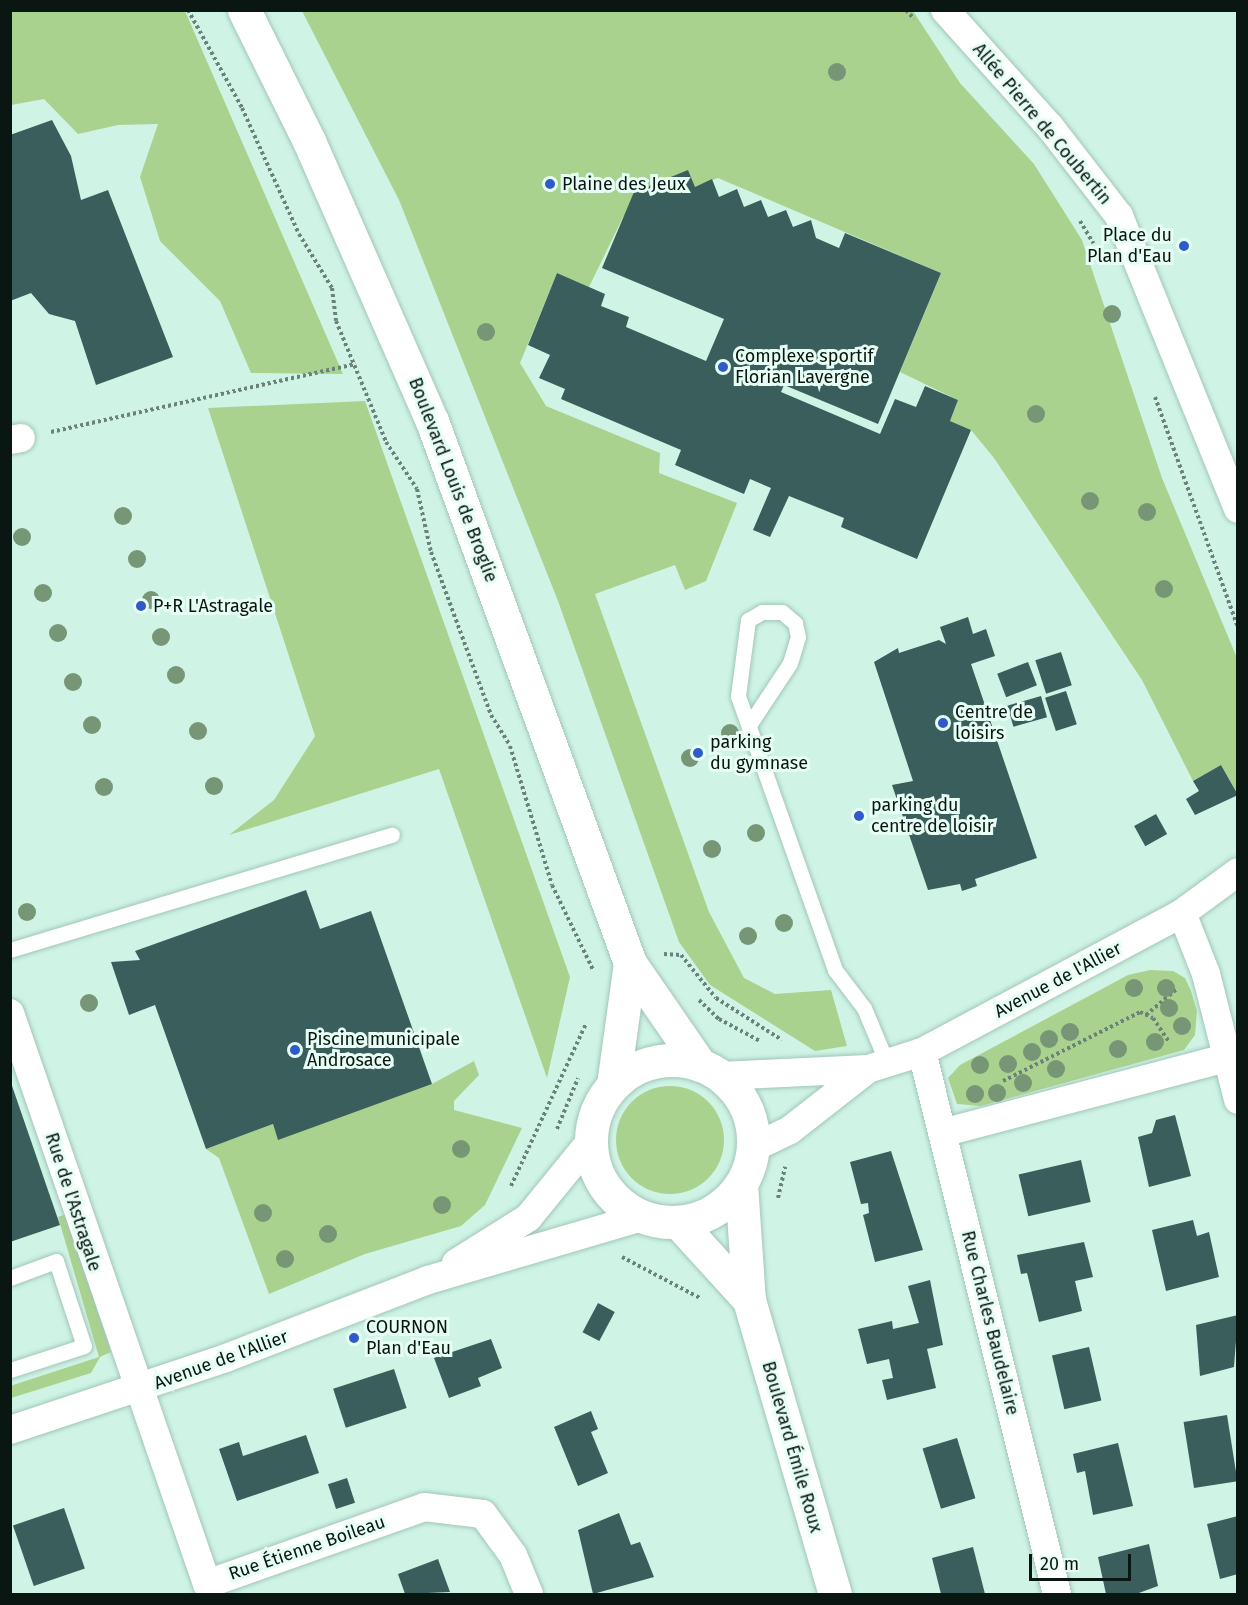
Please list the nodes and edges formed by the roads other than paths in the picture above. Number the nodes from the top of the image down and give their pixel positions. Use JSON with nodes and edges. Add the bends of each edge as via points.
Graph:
{"nodes":[{"id":1,"x":244,"y":10,"type":"edge"},
{"id":2,"x":945,"y":10,"type":"edge"},
{"id":3,"x":1238,"y":509,"type":"edge"},
{"id":4,"x":749,"y":725,"type":"junction"},
{"id":5,"x":393,"y":835,"type":"dead end"},
{"id":6,"x":1238,"y":872,"type":"edge"},
{"id":7,"x":1182,"y":914,"type":"junction"},
{"id":8,"x":10,"y":950,"type":"edge"},
{"id":9,"x":630,"y":963,"type":"junction"},
{"id":10,"x":10,"y":1013,"type":"edge"},
{"id":11,"x":922,"y":1052,"type":"junction"},
{"id":12,"x":1226,"y":1058,"type":"junction"},
{"id":13,"x":878,"y":1066,"type":"junction"},
{"id":14,"x":710,"y":1070,"type":"junction"},
{"id":15,"x":614,"y":1085,"type":"junction"},
{"id":16,"x":1238,"y":1100,"type":"edge"},
{"id":17,"x":942,"y":1133,"type":"junction"},
{"id":18,"x":590,"y":1142,"type":"junction"},
{"id":19,"x":753,"y":1148,"type":"junction"},
{"id":20,"x":741,"y":1184,"type":"junction"},
{"id":21,"x":642,"y":1217,"type":"junction"},
{"id":22,"x":679,"y":1223,"type":"junction"},
{"id":23,"x":10,"y":1278,"type":"edge"},
{"id":24,"x":428,"y":1280,"type":"junction"},
{"id":25,"x":749,"y":1300,"type":"junction"},
{"id":26,"x":10,"y":1370,"type":"edge"},
{"id":27,"x":138,"y":1390,"type":"junction"},
{"id":28,"x":10,"y":1430,"type":"edge"},
{"id":29,"x":208,"y":1589,"type":"edge"},
{"id":30,"x":529,"y":1594,"type":"edge"},
{"id":31,"x":835,"y":1594,"type":"edge"},
{"id":32,"x":1057,"y":1594,"type":"edge"}],
"edges":[{"from":1,"to":9,"type":"main road","name":"Boulevard Louis de Broglie","via":[[309,141],[432,421]]},
{"from":2,"to":3,"type":"street","name":"Allée Pierre de Coubertin","via":[[1050,127],[1119,216]]},
{"from":4,"to":4,"type":"lane","via":[[790,663],[798,637],[795,622],[782,612],[762,612],[748,620],[738,696]]},
{"from":4,"to":13,"type":"lane","via":[[835,970],[864,1008]]},
{"from":5,"to":8,"type":"lane"},
{"from":6,"to":7,"type":"street","name":"Avenue de l'Allier"},
{"from":7,"to":11,"type":"street","name":"Avenue de l'Allier"},
{"from":7,"to":12,"type":"street","via":[[1206,974]]},
{"from":9,"to":14,"type":"main road","name":"Boulevard Louis de Broglie"},
{"from":9,"to":15,"type":"main road","name":"Boulevard Louis de Broglie"},
{"from":10,"to":27,"type":"street","name":"Rue de l'Astragale"},
{"from":11,"to":13,"type":"street","name":"Avenue de l'Allier"},
{"from":11,"to":17,"type":"street","name":"Rue Charles Baudelaire"},
{"from":12,"to":16,"type":"street"},
{"from":12,"to":17,"type":"street"},
{"from":13,"to":14,"type":"street","name":"Avenue de l'Allier"},
{"from":13,"to":19,"type":"street","name":"Avenue de l'Allier","via":[[790,1130]]},
{"from":14,"to":15,"type":"main road","via":[[663,1061],[628,1073]]},
{"from":14,"to":19,"type":"main road","via":[[749,1115]]},
{"from":15,"to":18,"type":"main road","via":[[596,1111]]},
{"from":17,"to":32,"type":"street","name":"Rue Charles Baudelaire"},
{"from":18,"to":21,"type":"main road","via":[[605,1187]]},
{"from":18,"to":24,"type":"street","name":"Avenue de l'Allier","via":[[528,1218]]},
{"from":19,"to":20,"type":"main road"},
{"from":20,"to":22,"type":"main road","via":[[715,1211]]},
{"from":20,"to":25,"type":"main road","name":"Boulevard Émile Roux"},
{"from":21,"to":22,"type":"main road"},
{"from":21,"to":24,"type":"street","name":"Avenue de l'Allier"},
{"from":22,"to":25,"type":"main road","name":"Boulevard Émile Roux"},
{"from":23,"to":26,"type":"lane","via":[[56,1261],[84,1346]]},
{"from":24,"to":27,"type":"street","name":"Avenue de l'Allier"},
{"from":25,"to":31,"type":"main road","name":"Boulevard Émile Roux"},
{"from":27,"to":28,"type":"street","name":"Avenue de l'Allier"},
{"from":27,"to":29,"type":"street","name":"Rue Étienne Boileau"},
{"from":29,"to":30,"type":"street","name":"Rue Étienne Boileau","via":[[424,1507],[483,1514],[513,1555]]}]}
